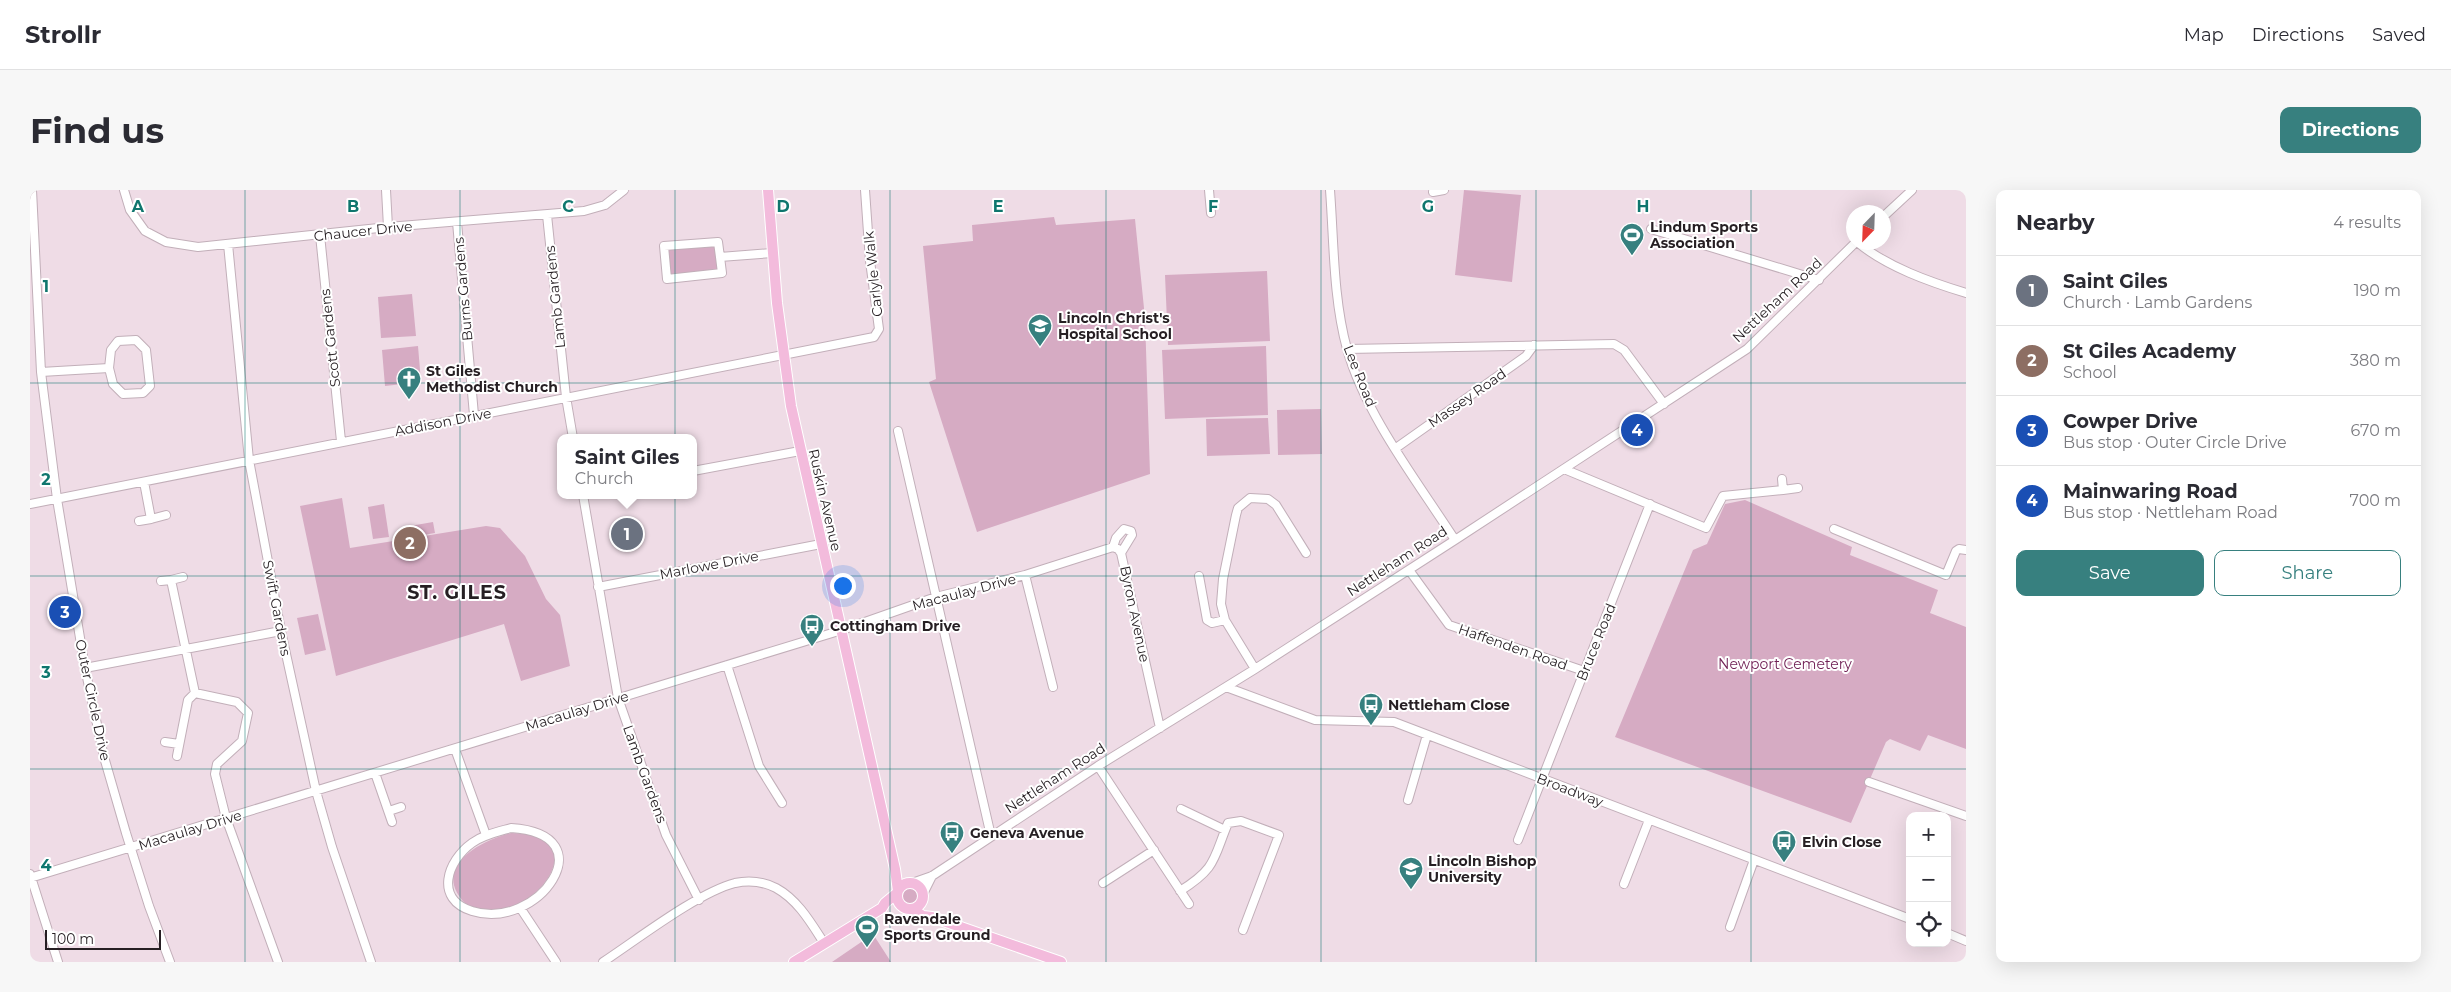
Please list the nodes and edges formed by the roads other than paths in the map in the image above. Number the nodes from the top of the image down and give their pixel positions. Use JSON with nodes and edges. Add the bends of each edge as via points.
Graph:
{"nodes":[{"id":1,"x":32,"y":190,"type":"edge"},
{"id":2,"x":124,"y":190,"type":"edge"},
{"id":3,"x":386,"y":190,"type":"edge"},
{"id":4,"x":624,"y":190,"type":"edge"},
{"id":5,"x":768,"y":190,"type":"edge"},
{"id":6,"x":865,"y":190,"type":"edge"},
{"id":7,"x":1209,"y":190,"type":"edge"},
{"id":8,"x":1330,"y":190,"type":"edge"},
{"id":9,"x":1444,"y":190,"type":"edge"},
{"id":10,"x":1912,"y":190,"type":"edge"},
{"id":11,"x":1433,"y":192,"type":"dead end"},
{"id":12,"x":1891,"y":210,"type":"edge"},
{"id":13,"x":1211,"y":213,"type":"dead end"},
{"id":14,"x":547,"y":215,"type":"junction"},
{"id":15,"x":456,"y":222,"type":"junction"},
{"id":16,"x":388,"y":227,"type":"junction"},
{"id":17,"x":1651,"y":229,"type":"dead end"},
{"id":18,"x":320,"y":235,"type":"junction"},
{"id":19,"x":228,"y":244,"type":"junction"},
{"id":20,"x":1848,"y":250,"type":"edge"},
{"id":21,"x":1868,"y":250,"type":"edge"},
{"id":22,"x":772,"y":253,"type":"junction"},
{"id":23,"x":720,"y":257,"type":"junction"},
{"id":24,"x":33,"y":267,"type":"edge"},
{"id":25,"x":1819,"y":280,"type":"junction"},
{"id":26,"x":1966,"y":293,"type":"edge"},
{"id":27,"x":855,"y":340,"type":"joint"},
{"id":28,"x":1534,"y":345,"type":"junction"},
{"id":29,"x":1347,"y":349,"type":"junction"},
{"id":30,"x":784,"y":355,"type":"junction"},
{"id":31,"x":109,"y":368,"type":"junction"},
{"id":32,"x":41,"y":372,"type":"junction"},
{"id":33,"x":566,"y":397,"type":"junction"},
{"id":34,"x":1664,"y":404,"type":"junction"},
{"id":35,"x":474,"y":415,"type":"junction"},
{"id":36,"x":898,"y":430,"type":"dead end"},
{"id":37,"x":572,"y":434,"type":"edge"},
{"id":38,"x":341,"y":441,"type":"junction"},
{"id":39,"x":1396,"y":448,"type":"junction"},
{"id":40,"x":800,"y":450,"type":"junction"},
{"id":41,"x":249,"y":460,"type":"junction"},
{"id":42,"x":1564,"y":469,"type":"junction"},
{"id":43,"x":697,"y":470,"type":"edge"},
{"id":44,"x":1782,"y":479,"type":"dead end"},
{"id":45,"x":144,"y":482,"type":"junction"},
{"id":46,"x":1798,"y":488,"type":"dead end"},
{"id":47,"x":1783,"y":490,"type":"junction"},
{"id":48,"x":56,"y":499,"type":"junction"},
{"id":49,"x":584,"y":499,"type":"edge"},
{"id":50,"x":30,"y":504,"type":"edge"},
{"id":51,"x":1650,"y":504,"type":"junction"},
{"id":52,"x":166,"y":516,"type":"dead end"},
{"id":53,"x":150,"y":519,"type":"junction"},
{"id":54,"x":139,"y":521,"type":"dead end"},
{"id":55,"x":1834,"y":529,"type":"dead end"},
{"id":56,"x":1455,"y":540,"type":"junction"},
{"id":57,"x":821,"y":544,"type":"junction"},
{"id":58,"x":1300,"y":545,"type":"junction"},
{"id":59,"x":1113,"y":547,"type":"junction"},
{"id":60,"x":1965,"y":549,"type":"edge"},
{"id":61,"x":1293,"y":550,"type":"dead end"},
{"id":62,"x":1121,"y":553,"type":"junction"},
{"id":63,"x":1306,"y":553,"type":"dead end"},
{"id":64,"x":1409,"y":570,"type":"junction"},
{"id":65,"x":1025,"y":575,"type":"junction"},
{"id":66,"x":1198,"y":576,"type":"dead end"},
{"id":67,"x":183,"y":577,"type":"dead end"},
{"id":68,"x":172,"y":580,"type":"junction"},
{"id":69,"x":161,"y":582,"type":"dead end"},
{"id":70,"x":598,"y":587,"type":"junction"},
{"id":71,"x":936,"y":597,"type":"junction"},
{"id":72,"x":1225,"y":620,"type":"junction"},
{"id":73,"x":842,"y":630,"type":"junction"},
{"id":74,"x":281,"y":631,"type":"junction"},
{"id":75,"x":186,"y":649,"type":"junction"},
{"id":76,"x":727,"y":665,"type":"junction"},
{"id":77,"x":85,"y":668,"type":"junction"},
{"id":78,"x":1255,"y":669,"type":"junction"},
{"id":79,"x":1584,"y":671,"type":"junction"},
{"id":80,"x":1053,"y":687,"type":"dead end"},
{"id":81,"x":1226,"y":687,"type":"junction"},
{"id":82,"x":195,"y":693,"type":"junction"},
{"id":83,"x":618,"y":698,"type":"junction"},
{"id":84,"x":1160,"y":728,"type":"junction"},
{"id":85,"x":1427,"y":735,"type":"junction"},
{"id":86,"x":165,"y":742,"type":"dead end"},
{"id":87,"x":179,"y":744,"type":"junction"},
{"id":88,"x":455,"y":749,"type":"junction"},
{"id":89,"x":177,"y":756,"type":"dead end"},
{"id":90,"x":1098,"y":766,"type":"junction"},
{"id":91,"x":375,"y":773,"type":"junction"},
{"id":92,"x":1541,"y":778,"type":"junction"},
{"id":93,"x":1870,"y":782,"type":"dead end"},
{"id":94,"x":316,"y":791,"type":"junction"},
{"id":95,"x":1408,"y":800,"type":"dead end"},
{"id":96,"x":782,"y":803,"type":"dead end"},
{"id":97,"x":402,"y":807,"type":"dead end"},
{"id":98,"x":1181,"y":809,"type":"dead end"},
{"id":99,"x":388,"y":811,"type":"junction"},
{"id":100,"x":1966,"y":816,"type":"edge"},
{"id":101,"x":226,"y":818,"type":"junction"},
{"id":102,"x":1649,"y":820,"type":"junction"},
{"id":103,"x":392,"y":822,"type":"dead end"},
{"id":104,"x":1225,"y":830,"type":"junction"},
{"id":105,"x":486,"y":835,"type":"junction"},
{"id":106,"x":991,"y":836,"type":"junction"},
{"id":107,"x":1518,"y":840,"type":"dead end"},
{"id":108,"x":131,"y":848,"type":"junction"},
{"id":109,"x":1154,"y":850,"type":"junction"},
{"id":110,"x":1754,"y":860,"type":"junction"},
{"id":111,"x":896,"y":869,"type":"junction"},
{"id":112,"x":932,"y":876,"type":"junction"},
{"id":113,"x":30,"y":877,"type":"edge"},
{"id":114,"x":911,"y":883,"type":"junction"},
{"id":115,"x":1103,"y":883,"type":"dead end"},
{"id":116,"x":1624,"y":884,"type":"dead end"},
{"id":117,"x":1180,"y":891,"type":"junction"},
{"id":118,"x":897,"y":892,"type":"junction"},
{"id":119,"x":923,"y":896,"type":"junction"},
{"id":120,"x":699,"y":900,"type":"junction"},
{"id":121,"x":1189,"y":904,"type":"dead end"},
{"id":122,"x":882,"y":908,"type":"junction"},
{"id":123,"x":908,"y":908,"type":"junction"},
{"id":124,"x":521,"y":909,"type":"junction"},
{"id":125,"x":932,"y":917,"type":"junction"},
{"id":126,"x":1906,"y":917,"type":"edge"},
{"id":127,"x":1730,"y":927,"type":"dead end"},
{"id":128,"x":1243,"y":930,"type":"dead end"},
{"id":129,"x":1951,"y":935,"type":"edge"},
{"id":130,"x":1966,"y":941,"type":"edge"},
{"id":131,"x":824,"y":943,"type":"junction"},
{"id":132,"x":55,"y":961,"type":"edge"},
{"id":133,"x":170,"y":962,"type":"edge"},
{"id":134,"x":278,"y":962,"type":"edge"},
{"id":135,"x":371,"y":962,"type":"edge"},
{"id":136,"x":556,"y":962,"type":"edge"},
{"id":137,"x":603,"y":962,"type":"edge"},
{"id":138,"x":794,"y":962,"type":"edge"},
{"id":139,"x":1061,"y":962,"type":"edge"}],
"edges":[{"from":1,"to":24,"type":"street","name":"Outer Circle Drive"},
{"from":2,"to":19,"type":"street","name":"Chaucer Drive","via":[[130,210],[145,231],[166,242],[198,247]]},
{"from":3,"to":16,"type":"street"},
{"from":4,"to":14,"type":"street","name":"Chaucer Drive","via":[[605,205]]},
{"from":5,"to":22,"type":"main road","name":"Ruskin Avenue"},
{"from":6,"to":27,"type":"street","name":"Carlyle Walk","via":[[879,328],[874,337]]},
{"from":7,"to":13,"type":"street"},
{"from":8,"to":29,"type":"street","name":"Lee Road","via":[[1338,295]]},
{"from":9,"to":11,"type":"street"},
{"from":10,"to":12,"type":"street"},
{"from":14,"to":15,"type":"street","name":"Chaucer Drive"},
{"from":14,"to":33,"type":"street","name":"Lamb Gardens"},
{"from":15,"to":16,"type":"street","name":"Chaucer Drive"},
{"from":15,"to":35,"type":"street","name":"Burns Gardens"},
{"from":16,"to":18,"type":"street","name":"Chaucer Drive"},
{"from":17,"to":25,"type":"street"},
{"from":18,"to":19,"type":"street","name":"Chaucer Drive"},
{"from":18,"to":38,"type":"street","name":"Scott Gardens"},
{"from":19,"to":41,"type":"street","name":"Swift Gardens"},
{"from":20,"to":25,"type":"street","name":"Nettleham Road"},
{"from":21,"to":26,"type":"street","via":[[1920,277]]},
{"from":22,"to":23,"type":"street"},
{"from":22,"to":30,"type":"main road","name":"Ruskin Avenue"},
{"from":23,"to":23,"type":"street","via":[[722,273],[667,279],[664,246],[718,242]]},
{"from":24,"to":32,"type":"street","name":"Outer Circle Drive"},
{"from":25,"to":34,"type":"street","name":"Nettleham Road","via":[[1753,344]]},
{"from":27,"to":30,"type":"street","name":"Addison Drive"},
{"from":28,"to":29,"type":"street"},
{"from":28,"to":34,"type":"street","via":[[1619,345]]},
{"from":28,"to":39,"type":"street","name":"Massey Road","via":[[1526,356]]},
{"from":29,"to":39,"type":"street","name":"Lee Road","via":[[1368,399]]},
{"from":30,"to":33,"type":"street","name":"Addison Drive"},
{"from":30,"to":40,"type":"main road","name":"Ruskin Avenue"},
{"from":31,"to":31,"type":"street","via":[[111,350],[118,341],[136,340],[146,350],[150,386],[143,394],[123,394],[113,384]]},
{"from":31,"to":32,"type":"street"},
{"from":32,"to":48,"type":"street","name":"Outer Circle Drive"},
{"from":33,"to":35,"type":"street","name":"Addison Drive"},
{"from":33,"to":37,"type":"street","name":"Lamb Gardens"},
{"from":34,"to":42,"type":"street","name":"Nettleham Road"},
{"from":35,"to":38,"type":"street","name":"Addison Drive"},
{"from":36,"to":71,"type":"street"},
{"from":38,"to":41,"type":"street","name":"Addison Drive"},
{"from":39,"to":56,"type":"street","name":"Lee Road"},
{"from":40,"to":43,"type":"street"},
{"from":40,"to":57,"type":"main road","name":"Ruskin Avenue"},
{"from":41,"to":45,"type":"street","name":"Addison Drive"},
{"from":41,"to":74,"type":"street","name":"Swift Gardens"},
{"from":42,"to":51,"type":"street"},
{"from":42,"to":56,"type":"street","name":"Nettleham Road"},
{"from":44,"to":47,"type":"street"},
{"from":45,"to":48,"type":"street","name":"Addison Drive"},
{"from":45,"to":53,"type":"street"},
{"from":46,"to":47,"type":"street"},
{"from":47,"to":51,"type":"street","via":[[1723,496],[1706,528]]},
{"from":48,"to":50,"type":"street","name":"Addison Drive"},
{"from":48,"to":77,"type":"street","name":"Outer Circle Drive"},
{"from":49,"to":70,"type":"street","name":"Lamb Gardens"},
{"from":51,"to":79,"type":"street","name":"Bruce Road"},
{"from":52,"to":53,"type":"street"},
{"from":53,"to":54,"type":"street"},
{"from":55,"to":60,"type":"street","via":[[1946,576],[1956,552]]},
{"from":56,"to":64,"type":"street","name":"Nettleham Road"},
{"from":57,"to":70,"type":"street","name":"Marlowe Drive"},
{"from":57,"to":73,"type":"main road","name":"Ruskin Avenue"},
{"from":58,"to":61,"type":"street"},
{"from":58,"to":63,"type":"street"},
{"from":58,"to":72,"type":"street","via":[[1276,505],[1268,499],[1250,498],[1244,502],[1236,515],[1223,579],[1221,604]]},
{"from":59,"to":62,"type":"street"},
{"from":59,"to":62,"type":"street","name":"Byron Avenue","via":[[1120,531],[1124,528],[1131,531],[1128,545]]},
{"from":59,"to":65,"type":"street","name":"Macaulay Drive"},
{"from":62,"to":84,"type":"street","name":"Byron Avenue"},
{"from":64,"to":78,"type":"street","name":"Nettleham Road"},
{"from":64,"to":79,"type":"street","name":"Haffenden Road","via":[[1449,625]]},
{"from":65,"to":71,"type":"street","name":"Macaulay Drive"},
{"from":65,"to":80,"type":"street"},
{"from":66,"to":72,"type":"street","via":[[1207,620],[1212,623]]},
{"from":67,"to":68,"type":"street"},
{"from":68,"to":69,"type":"street"},
{"from":68,"to":75,"type":"street"},
{"from":70,"to":83,"type":"street","name":"Lamb Gardens"},
{"from":71,"to":73,"type":"street","name":"Macaulay Drive"},
{"from":71,"to":106,"type":"street"},
{"from":72,"to":78,"type":"street"},
{"from":73,"to":76,"type":"street","name":"Macaulay Drive"},
{"from":73,"to":111,"type":"main road","name":"Ruskin Avenue"},
{"from":74,"to":75,"type":"street"},
{"from":74,"to":94,"type":"street","name":"Swift Gardens"},
{"from":75,"to":77,"type":"street"},
{"from":75,"to":82,"type":"street"},
{"from":76,"to":83,"type":"street","name":"Macaulay Drive"},
{"from":76,"to":96,"type":"street","via":[[759,766]]},
{"from":77,"to":108,"type":"street","name":"Outer Circle Drive","via":[[104,757]]},
{"from":78,"to":81,"type":"street","name":"Nettleham Road"},
{"from":79,"to":92,"type":"street","name":"Bruce Road"},
{"from":81,"to":84,"type":"street","name":"Nettleham Road"},
{"from":81,"to":85,"type":"street","name":"Broadway","via":[[1315,720],[1394,722]]},
{"from":82,"to":87,"type":"street","via":[[188,700]]},
{"from":82,"to":101,"type":"street","via":[[237,702],[248,713],[242,741],[217,764],[215,774]]},
{"from":83,"to":88,"type":"street","name":"Macaulay Drive"},
{"from":83,"to":120,"type":"street","name":"Lamb Gardens","via":[[666,835]]},
{"from":84,"to":90,"type":"street","name":"Nettleham Road"},
{"from":85,"to":92,"type":"street","name":"Broadway"},
{"from":85,"to":95,"type":"street"},
{"from":86,"to":87,"type":"street"},
{"from":87,"to":89,"type":"street"},
{"from":88,"to":91,"type":"street","name":"Macaulay Drive"},
{"from":88,"to":105,"type":"street"},
{"from":90,"to":106,"type":"street","name":"Nettleham Road"},
{"from":90,"to":109,"type":"street"},
{"from":91,"to":94,"type":"street","name":"Macaulay Drive"},
{"from":91,"to":99,"type":"street"},
{"from":92,"to":102,"type":"street","name":"Broadway"},
{"from":92,"to":107,"type":"street","name":"Bruce Road"},
{"from":93,"to":100,"type":"street"},
{"from":94,"to":101,"type":"street","name":"Macaulay Drive"},
{"from":94,"to":135,"type":"street","name":"Swift Gardens"},
{"from":97,"to":99,"type":"street"},
{"from":98,"to":104,"type":"street"},
{"from":99,"to":103,"type":"street"},
{"from":101,"to":108,"type":"street","name":"Macaulay Drive"},
{"from":101,"to":134,"type":"street"},
{"from":102,"to":110,"type":"street","name":"Broadway"},
{"from":102,"to":116,"type":"street"},
{"from":104,"to":117,"type":"street","via":[[1219,852],[1210,867]]},
{"from":104,"to":128,"type":"street","via":[[1228,823],[1241,821],[1279,835]]},
{"from":105,"to":124,"type":"street","via":[[463,850],[450,870],[448,878],[452,895],[467,910],[482,914]]},
{"from":105,"to":124,"type":"street","via":[[511,828],[529,829],[547,836],[556,845],[560,858],[558,869],[542,892]]},
{"from":106,"to":112,"type":"street","name":"Nettleham Road"},
{"from":108,"to":113,"type":"street","name":"Macaulay Drive"},
{"from":108,"to":133,"type":"street","name":"Outer Circle Drive"},
{"from":109,"to":115,"type":"street"},
{"from":109,"to":117,"type":"street"},
{"from":110,"to":126,"type":"street","name":"Broadway"},
{"from":110,"to":127,"type":"street"},
{"from":111,"to":114,"type":"main road"},
{"from":111,"to":118,"type":"main road","name":"Ruskin Avenue"},
{"from":112,"to":114,"type":"street","name":"Nettleham Road"},
{"from":112,"to":119,"type":"street","name":"Nettleham Road"},
{"from":113,"to":132,"type":"street"},
{"from":114,"to":118,"type":"main road"},
{"from":114,"to":119,"type":"main road","via":[[920,887]]},
{"from":117,"to":121,"type":"street"},
{"from":118,"to":122,"type":"main road"},
{"from":118,"to":123,"type":"main road","via":[[898,902]]},
{"from":119,"to":123,"type":"main road","via":[[919,906]]},
{"from":119,"to":125,"type":"main road"},
{"from":120,"to":131,"type":"street","via":[[734,883],[745,881],[768,885],[797,904]]},
{"from":120,"to":137,"type":"street"},
{"from":122,"to":123,"type":"main road"},
{"from":122,"to":131,"type":"main road"},
{"from":123,"to":125,"type":"main road"},
{"from":124,"to":136,"type":"street"},
{"from":125,"to":139,"type":"main road"},
{"from":129,"to":130,"type":"street"},
{"from":131,"to":138,"type":"main road"}]}
